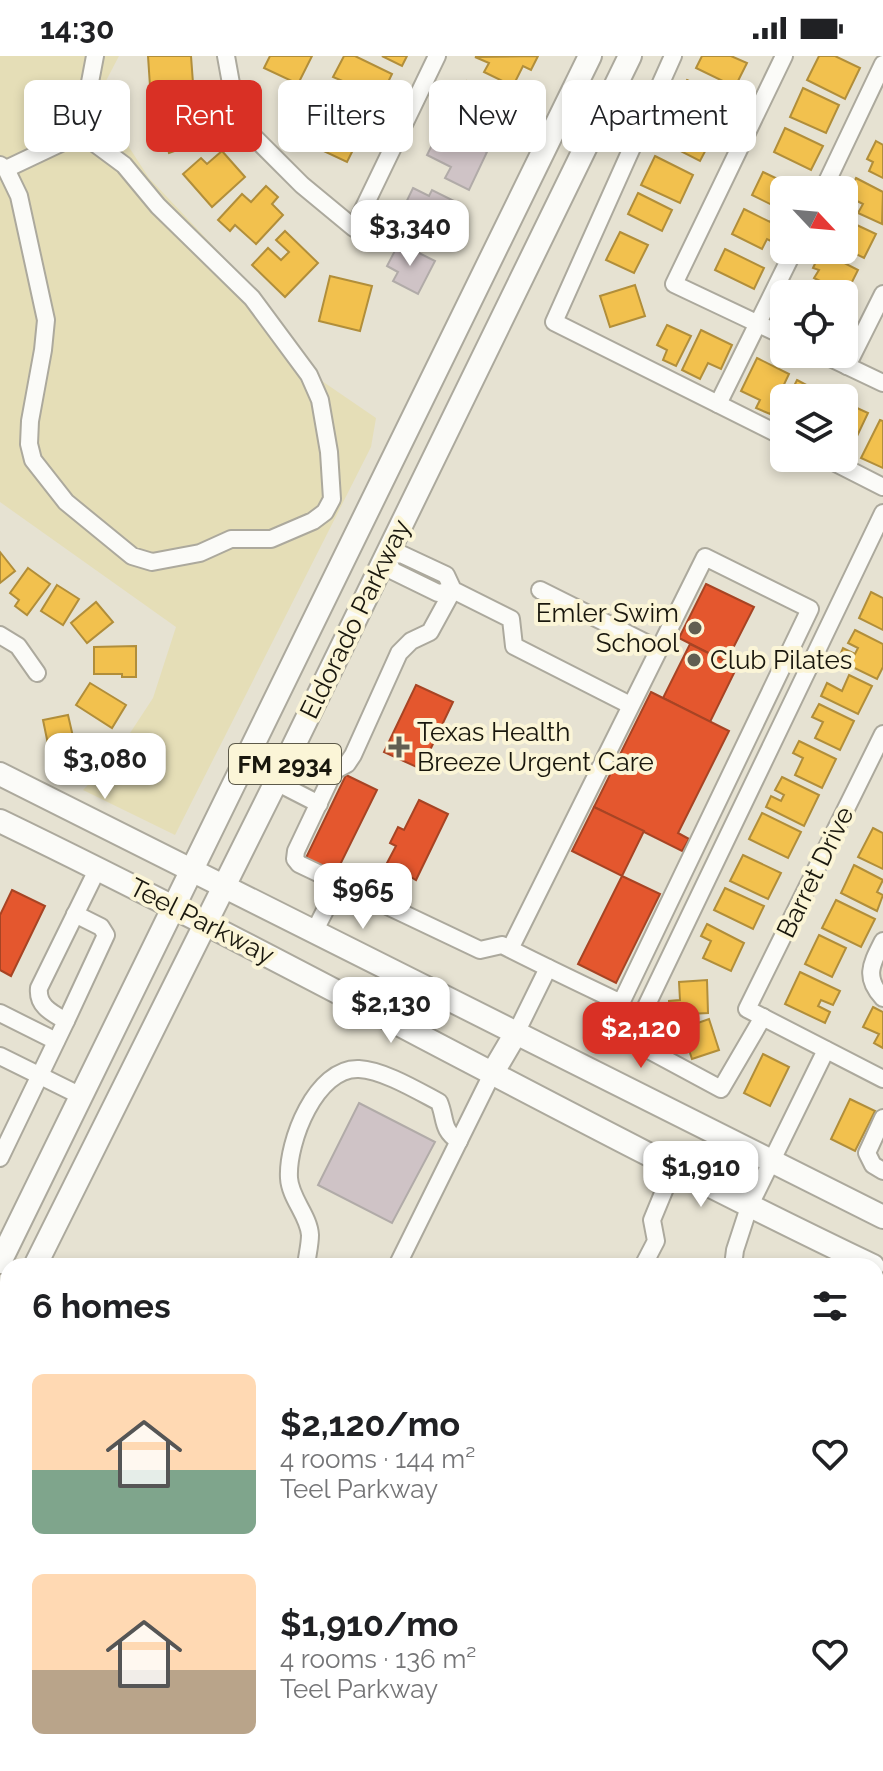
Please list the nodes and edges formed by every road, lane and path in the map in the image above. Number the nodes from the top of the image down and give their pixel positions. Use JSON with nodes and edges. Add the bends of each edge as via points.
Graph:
{"nodes":[{"id":1,"x":95,"y":56,"type":"edge"},
{"id":2,"x":226,"y":56,"type":"edge"},
{"id":3,"x":437,"y":56,"type":"edge"},
{"id":4,"x":590,"y":56,"type":"edge"},
{"id":5,"x":630,"y":56,"type":"edge"},
{"id":6,"x":673,"y":56,"type":"edge"},
{"id":7,"x":784,"y":56,"type":"edge"},
{"id":8,"x":883,"y":64,"type":"edge"},
{"id":9,"x":90,"y":80,"type":"edge"},
{"id":10,"x":39,"y":152,"type":"edge"},
{"id":11,"x":106,"y":152,"type":"edge"},
{"id":12,"x":3,"y":167,"type":"edge"},
{"id":13,"x":830,"y":176,"type":"edge"},
{"id":14,"x":787,"y":264,"type":"edge"},
{"id":15,"x":883,"y":294,"type":"edge"},
{"id":16,"x":759,"y":324,"type":"junction"},
{"id":17,"x":770,"y":329,"type":"edge"},
{"id":18,"x":858,"y":344,"type":"edge"},
{"id":19,"x":851,"y":368,"type":"edge"},
{"id":20,"x":883,"y":383,"type":"edge"},
{"id":21,"x":718,"y":404,"type":"junction"},
{"id":22,"x":770,"y":430,"type":"edge"},
{"id":23,"x":854,"y":472,"type":"edge"},
{"id":24,"x":883,"y":487,"type":"edge"},
{"id":25,"x":883,"y":513,"type":"edge"},
{"id":26,"x":352,"y":540,"type":"junction"},
{"id":27,"x":385,"y":556,"type":"junction"},
{"id":28,"x":453,"y":590,"type":"junction"},
{"id":29,"x":540,"y":590,"type":"dead end"},
{"id":30,"x":0,"y":635,"type":"edge"},
{"id":31,"x":658,"y":649,"type":"junction"},
{"id":32,"x":37,"y":673,"type":"dead end"},
{"id":33,"x":630,"y":705,"type":"junction"},
{"id":34,"x":883,"y":734,"type":"edge"},
{"id":35,"x":0,"y":774,"type":"edge"},
{"id":36,"x":276,"y":782,"type":"junction"},
{"id":37,"x":319,"y":804,"type":"junction"},
{"id":38,"x":0,"y":821,"type":"edge"},
{"id":39,"x":98,"y":868,"type":"junction"},
{"id":40,"x":190,"y":869,"type":"junction"},
{"id":41,"x":339,"y":883,"type":"junction"},
{"id":42,"x":224,"y":887,"type":"junction"},
{"id":43,"x":173,"y":905,"type":"junction"},
{"id":44,"x":75,"y":914,"type":"junction"},
{"id":45,"x":206,"y":923,"type":"junction"},
{"id":46,"x":314,"y":932,"type":"junction"},
{"id":47,"x":883,"y":941,"type":"edge"},
{"id":48,"x":510,"y":949,"type":"junction"},
{"id":49,"x":548,"y":968,"type":"junction"},
{"id":50,"x":883,"y":998,"type":"edge"},
{"id":51,"x":0,"y":1013,"type":"edge"},
{"id":52,"x":755,"y":1013,"type":"junction"},
{"id":53,"x":66,"y":1021,"type":"junction"},
{"id":54,"x":516,"y":1033,"type":"junction"},
{"id":55,"x":56,"y":1041,"type":"junction"},
{"id":56,"x":826,"y":1050,"type":"junction"},
{"id":57,"x":0,"y":1056,"type":"edge"},
{"id":58,"x":493,"y":1072,"type":"junction"},
{"id":59,"x":39,"y":1075,"type":"junction"},
{"id":60,"x":883,"y":1079,"type":"edge"},
{"id":61,"x":81,"y":1096,"type":"junction"},
{"id":62,"x":883,"y":1118,"type":"edge"},
{"id":63,"x":5,"y":1136,"type":"edge"},
{"id":64,"x":459,"y":1141,"type":"junction"},
{"id":65,"x":0,"y":1158,"type":"edge"},
{"id":66,"x":772,"y":1161,"type":"junction"},
{"id":67,"x":673,"y":1169,"type":"junction"},
{"id":68,"x":883,"y":1171,"type":"edge"},
{"id":69,"x":749,"y":1207,"type":"junction"},
{"id":70,"x":883,"y":1217,"type":"edge"},
{"id":71,"x":2,"y":1258,"type":"edge"},
{"id":72,"x":39,"y":1258,"type":"edge"},
{"id":73,"x":307,"y":1258,"type":"edge"},
{"id":74,"x":401,"y":1258,"type":"edge"},
{"id":75,"x":647,"y":1258,"type":"edge"},
{"id":76,"x":734,"y":1258,"type":"edge"},
{"id":77,"x":855,"y":1258,"type":"edge"}],
"edges":[{"from":1,"to":9,"type":"street"},
{"from":2,"to":3,"type":"street","via":[[232,89],[252,135],[354,228]]},
{"from":4,"to":26,"type":"main road","name":"Eldorado Parkway","number":"FM 2934"},
{"from":5,"to":27,"type":"main road","name":"Eldorado Parkway","number":"FM 2934"},
{"from":6,"to":21,"type":"street","via":[[554,322]]},
{"from":7,"to":16,"type":"street","via":[[674,284]]},
{"from":8,"to":13,"type":"street"},
{"from":10,"to":12,"type":"street"},
{"from":11,"to":12,"type":"street","via":[[252,298],[309,375],[320,400],[332,499],[313,521],[271,539],[231,539],[200,553],[152,562],[132,556],[66,502],[33,460],[29,444],[46,320],[19,196]]},
{"from":14,"to":16,"type":"street"},
{"from":15,"to":18,"type":"street"},
{"from":16,"to":17,"type":"street"},
{"from":16,"to":21,"type":"street"},
{"from":19,"to":20,"type":"street"},
{"from":21,"to":22,"type":"street"},
{"from":23,"to":24,"type":"street"},
{"from":25,"to":52,"type":"street","name":"Barret Drive","via":[[630,1040],[721,1089]]},
{"from":26,"to":27,"type":"main road"},
{"from":26,"to":40,"type":"main road","name":"Eldorado Parkway","number":"FM 2934"},
{"from":27,"to":28,"type":"street","via":[[393,571],[438,593]]},
{"from":27,"to":36,"type":"main road","name":"Eldorado Parkway","number":"FM 2934"},
{"from":28,"to":33,"type":"street","via":[[511,619],[514,646]]},
{"from":28,"to":37,"type":"street","via":[[430,632],[399,653],[353,755],[334,771]]},
{"from":29,"to":31,"type":"street"},
{"from":30,"to":32,"type":"street","via":[[18,646]]},
{"from":31,"to":33,"type":"street"},
{"from":31,"to":49,"type":"street","via":[[705,557],[810,609],[621,1003]]},
{"from":33,"to":48,"type":"street"},
{"from":34,"to":52,"type":"street","name":"Barret Drive"},
{"from":35,"to":40,"type":"main road","name":"Teel Parkway"},
{"from":36,"to":37,"type":"street"},
{"from":36,"to":42,"type":"main road","name":"Eldorado Parkway","number":"FM 2934"},
{"from":37,"to":41,"type":"street","via":[[295,859]]},
{"from":38,"to":39,"type":"main road","name":"Teel Parkway"},
{"from":39,"to":43,"type":"main road","name":"Teel Parkway"},
{"from":39,"to":44,"type":"street"},
{"from":40,"to":42,"type":"main road","name":"Teel Parkway"},
{"from":40,"to":43,"type":"main road","name":"Eldorado Parkway","number":"FM 2934"},
{"from":41,"to":46,"type":"street"},
{"from":41,"to":48,"type":"street","via":[[480,950],[499,944]]},
{"from":42,"to":45,"type":"main road","name":"Eldorado Parkway","number":"FM 2934"},
{"from":42,"to":46,"type":"main road","name":"Teel Parkway"},
{"from":43,"to":45,"type":"main road","name":"Teel Parkway"},
{"from":43,"to":61,"type":"main road","name":"Eldorado Parkway","number":"FM 2934"},
{"from":44,"to":53,"type":"street","via":[[38,996],[42,1005]]},
{"from":44,"to":53,"type":"street","via":[[106,935]]},
{"from":45,"to":58,"type":"main road","name":"Teel Parkway"},
{"from":45,"to":72,"type":"main road","name":"Eldorado Parkway","number":"FM 2934"},
{"from":46,"to":54,"type":"main road","name":"Teel Parkway"},
{"from":47,"to":50,"type":"street","via":[[870,976]]},
{"from":48,"to":49,"type":"street"},
{"from":49,"to":54,"type":"street"},
{"from":51,"to":55,"type":"street"},
{"from":52,"to":56,"type":"street"},
{"from":53,"to":55,"type":"street"},
{"from":54,"to":58,"type":"main road"},
{"from":54,"to":66,"type":"main road","name":"Teel Parkway"},
{"from":55,"to":59,"type":"street"},
{"from":56,"to":60,"type":"street"},
{"from":56,"to":66,"type":"street"},
{"from":57,"to":59,"type":"street"},
{"from":58,"to":64,"type":"street"},
{"from":58,"to":67,"type":"main road","name":"Teel Parkway"},
{"from":59,"to":61,"type":"street"},
{"from":59,"to":63,"type":"street"},
{"from":61,"to":71,"type":"main road","name":"Eldorado Parkway","number":"FM 2934"},
{"from":62,"to":68,"type":"street","via":[[867,1153]]},
{"from":63,"to":65,"type":"street"},
{"from":64,"to":73,"type":"street","via":[[444,1127],[439,1102],[408,1086],[360,1069],[330,1078],[306,1108],[291,1155],[289,1180],[310,1233]]},
{"from":64,"to":74,"type":"street"},
{"from":66,"to":69,"type":"street"},
{"from":66,"to":70,"type":"main road","name":"Teel Parkway"},
{"from":67,"to":69,"type":"main road","name":"Teel Parkway"},
{"from":67,"to":75,"type":"street","via":[[652,1220],[656,1241]]},
{"from":69,"to":76,"type":"street"},
{"from":69,"to":77,"type":"main road","name":"Teel Parkway"}]}
